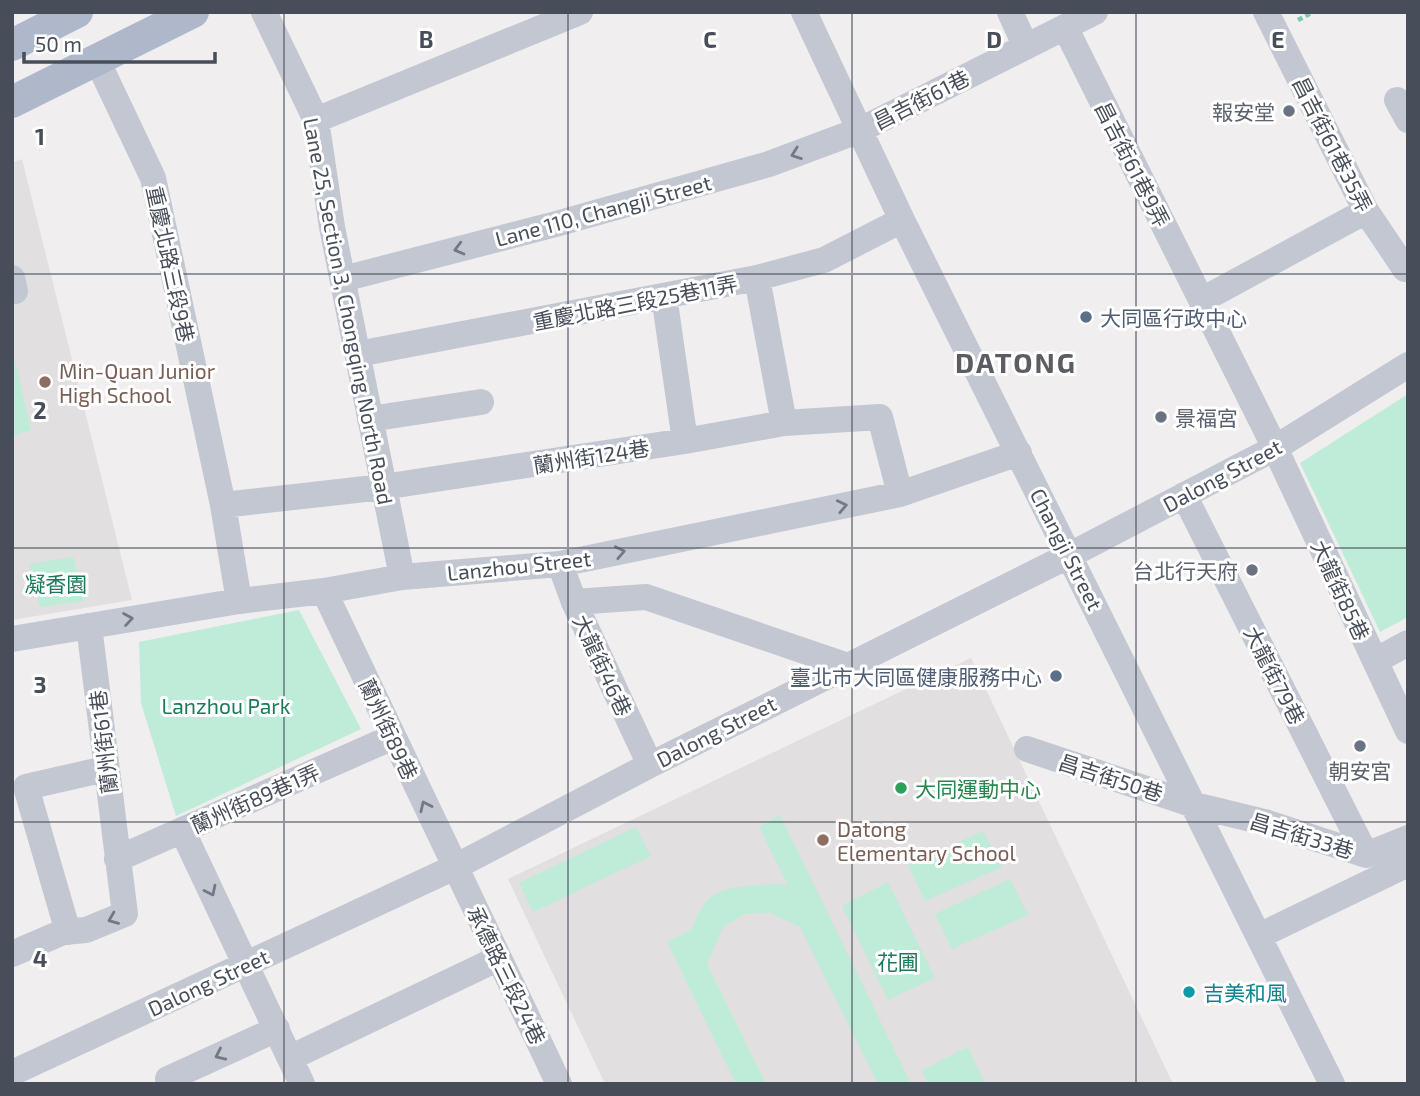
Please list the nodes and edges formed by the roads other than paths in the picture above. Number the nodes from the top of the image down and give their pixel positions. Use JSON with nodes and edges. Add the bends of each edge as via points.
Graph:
{"nodes":[{"id":1,"x":77,"y":12,"type":"edge"},
{"id":2,"x":193,"y":12,"type":"edge"},
{"id":3,"x":264,"y":12,"type":"edge"},
{"id":4,"x":580,"y":12,"type":"edge"},
{"id":5,"x":804,"y":12,"type":"edge"},
{"id":6,"x":1010,"y":12,"type":"edge"},
{"id":7,"x":1095,"y":12,"type":"edge"},
{"id":8,"x":1266,"y":12,"type":"edge"},
{"id":9,"x":1065,"y":27,"type":"junction"},
{"id":10,"x":12,"y":45,"type":"edge"},
{"id":11,"x":1026,"y":47,"type":"junction"},
{"id":12,"x":97,"y":60,"type":"junction"},
{"id":13,"x":12,"y":102,"type":"edge"},
{"id":14,"x":316,"y":120,"type":"junction"},
{"id":15,"x":860,"y":130,"type":"junction"},
{"id":16,"x":1366,"y":211,"type":"junction"},
{"id":17,"x":902,"y":220,"type":"junction"},
{"id":18,"x":1408,"y":267,"type":"edge"},
{"id":19,"x":757,"y":278,"type":"junction"},
{"id":20,"x":343,"y":279,"type":"junction"},
{"id":21,"x":664,"y":296,"type":"junction"},
{"id":22,"x":1202,"y":300,"type":"junction"},
{"id":23,"x":358,"y":354,"type":"junction"},
{"id":24,"x":1408,"y":365,"type":"edge"},
{"id":25,"x":481,"y":402,"type":"dead end"},
{"id":26,"x":370,"y":419,"type":"junction"},
{"id":27,"x":784,"y":423,"type":"junction"},
{"id":28,"x":685,"y":441,"type":"junction"},
{"id":29,"x":1275,"y":448,"type":"junction"},
{"id":30,"x":1019,"y":453,"type":"junction"},
{"id":31,"x":383,"y":487,"type":"junction"},
{"id":32,"x":900,"y":494,"type":"junction"},
{"id":33,"x":1184,"y":495,"type":"junction"},
{"id":34,"x":223,"y":505,"type":"junction"},
{"id":35,"x":1070,"y":555,"type":"junction"},
{"id":36,"x":560,"y":564,"type":"junction"},
{"id":37,"x":402,"y":577,"type":"junction"},
{"id":38,"x":324,"y":591,"type":"junction"},
{"id":39,"x":239,"y":601,"type":"junction"},
{"id":40,"x":574,"y":602,"type":"junction"},
{"id":41,"x":89,"y":626,"type":"junction"},
{"id":42,"x":12,"y":639,"type":"edge"},
{"id":43,"x":1408,"y":643,"type":"edge"},
{"id":44,"x":1375,"y":661,"type":"junction"},
{"id":45,"x":848,"y":666,"type":"junction"},
{"id":46,"x":1408,"y":731,"type":"edge"},
{"id":47,"x":393,"y":737,"type":"junction"},
{"id":48,"x":1027,"y":749,"type":"dead end"},
{"id":49,"x":649,"y":765,"type":"junction"},
{"id":50,"x":105,"y":769,"type":"junction"},
{"id":51,"x":1194,"y":805,"type":"junction"},
{"id":52,"x":182,"y":830,"type":"junction"},
{"id":53,"x":1408,"y":838,"type":"edge"},
{"id":54,"x":1366,"y":855,"type":"junction"},
{"id":55,"x":117,"y":859,"type":"junction"},
{"id":56,"x":1408,"y":864,"type":"edge"},
{"id":57,"x":455,"y":867,"type":"junction"},
{"id":58,"x":68,"y":932,"type":"junction"},
{"id":59,"x":1259,"y":936,"type":"junction"},
{"id":60,"x":12,"y":954,"type":"edge"},
{"id":61,"x":499,"y":958,"type":"junction"},
{"id":62,"x":246,"y":964,"type":"junction"},
{"id":63,"x":276,"y":1029,"type":"junction"},
{"id":64,"x":290,"y":1058,"type":"junction"},
{"id":65,"x":12,"y":1073,"type":"edge"},
{"id":66,"x":171,"y":1084,"type":"edge"},
{"id":67,"x":302,"y":1084,"type":"edge"},
{"id":68,"x":559,"y":1084,"type":"edge"},
{"id":69,"x":1332,"y":1084,"type":"edge"}],
"edges":[{"from":1,"to":10,"type":"main road"},
{"from":2,"to":12,"type":"main road"},
{"from":3,"to":14,"type":"street","name":"Lane 25, Section 3, Chongqing North Road"},
{"from":4,"to":14,"type":"street"},
{"from":5,"to":15,"type":"street","name":"Changji Street"},
{"from":6,"to":11,"type":"street"},
{"from":7,"to":9,"type":"street","name":"昌吉街61巷"},
{"from":8,"to":16,"type":"street","name":"昌吉街61巷35弄"},
{"from":9,"to":11,"type":"street","name":"昌吉街61巷"},
{"from":9,"to":22,"type":"street","name":"昌吉街61巷9弄"},
{"from":11,"to":15,"type":"street","name":"昌吉街61巷"},
{"from":12,"to":13,"type":"main road"},
{"from":12,"to":34,"type":"street","name":"重慶北路三段9巷","via":[[153,178]]},
{"from":14,"to":20,"type":"street","name":"Lane 25, Section 3, Chongqing North Road"},
{"from":15,"to":17,"type":"street","name":"Changji Street"},
{"from":15,"to":20,"type":"street","name":"Lane 110, Changji Street","one_way":true,"via":[[756,167]]},
{"from":16,"to":18,"type":"street","name":"昌吉街61巷35弄","via":[[1405,269]]},
{"from":16,"to":22,"type":"street"},
{"from":17,"to":19,"type":"street","name":"重慶北路三段25巷11弄","via":[[824,260]]},
{"from":17,"to":30,"type":"street","name":"Changji Street"},
{"from":19,"to":21,"type":"street","name":"重慶北路三段25巷11弄"},
{"from":19,"to":27,"type":"street"},
{"from":20,"to":23,"type":"street","name":"Lane 25, Section 3, Chongqing North Road"},
{"from":21,"to":23,"type":"street","name":"重慶北路三段25巷11弄"},
{"from":21,"to":28,"type":"street"},
{"from":22,"to":29,"type":"street","name":"昌吉街61巷9弄"},
{"from":23,"to":26,"type":"street","name":"Lane 25, Section 3, Chongqing North Road"},
{"from":24,"to":29,"type":"street","name":"Dalong Street"},
{"from":25,"to":26,"type":"street"},
{"from":26,"to":31,"type":"street","name":"Lane 25, Section 3, Chongqing North Road"},
{"from":27,"to":28,"type":"street","name":"蘭州街124巷"},
{"from":27,"to":32,"type":"street","name":"蘭州街124巷","via":[[880,417]]},
{"from":28,"to":31,"type":"street","name":"蘭州街124巷"},
{"from":29,"to":33,"type":"street","name":"Dalong Street"},
{"from":29,"to":44,"type":"street","name":"大龍街85巷"},
{"from":30,"to":32,"type":"street","name":"Lanzhou Street"},
{"from":30,"to":35,"type":"street","name":"Changji Street"},
{"from":31,"to":34,"type":"street","name":"蘭州街124巷"},
{"from":31,"to":37,"type":"street","name":"Lane 25, Section 3, Chongqing North Road"},
{"from":36,"to":32,"type":"street","name":"Lanzhou Street","one_way":true},
{"from":33,"to":35,"type":"street","name":"Dalong Street"},
{"from":33,"to":54,"type":"street","name":"大龍街79巷"},
{"from":34,"to":39,"type":"street","name":"重慶北路三段9巷"},
{"from":35,"to":45,"type":"street","name":"Dalong Street"},
{"from":35,"to":51,"type":"street","name":"Changji Street"},
{"from":36,"to":37,"type":"street","name":"Lanzhou Street"},
{"from":36,"to":40,"type":"street","name":"大龍街46巷"},
{"from":37,"to":38,"type":"street","name":"Lanzhou Street"},
{"from":38,"to":39,"type":"street","name":"Lanzhou Street"},
{"from":38,"to":47,"type":"street","name":"蘭州街89巷"},
{"from":41,"to":39,"type":"street","name":"Lanzhou Street","one_way":true},
{"from":40,"to":45,"type":"street","via":[[646,597]]},
{"from":40,"to":49,"type":"street","name":"大龍街46巷"},
{"from":41,"to":42,"type":"street","name":"Lanzhou Street"},
{"from":41,"to":50,"type":"street","name":"蘭州街61巷"},
{"from":43,"to":44,"type":"street"},
{"from":44,"to":46,"type":"street","name":"大龍街85巷"},
{"from":45,"to":49,"type":"street","name":"Dalong Street"},
{"from":47,"to":52,"type":"street","name":"蘭州街89巷1弄"},
{"from":57,"to":47,"type":"street","name":"蘭州街89巷","one_way":true},
{"from":48,"to":51,"type":"street","name":"昌吉街50巷"},
{"from":49,"to":57,"type":"street","name":"Dalong Street"},
{"from":50,"to":55,"type":"street","name":"蘭州街61巷"},
{"from":50,"to":58,"type":"street","via":[[26,787]]},
{"from":51,"to":54,"type":"street","name":"昌吉街33巷","via":[[1268,822]]},
{"from":51,"to":59,"type":"street","name":"Changji Street"},
{"from":52,"to":55,"type":"street","name":"蘭州街89巷1弄"},
{"from":52,"to":62,"type":"street","one_way":true},
{"from":53,"to":54,"type":"street","name":"昌吉街33巷"},
{"from":55,"to":58,"type":"street","name":"蘭州街61巷","one_way":true,"via":[[125,914],[86,930]]},
{"from":56,"to":59,"type":"street"},
{"from":57,"to":61,"type":"street","name":"承德路三段24巷"},
{"from":57,"to":62,"type":"street","name":"Dalong Street"},
{"from":58,"to":60,"type":"street"},
{"from":59,"to":69,"type":"street","name":"Changji Street"},
{"from":61,"to":64,"type":"street"},
{"from":61,"to":68,"type":"street","name":"承德路三段24巷"},
{"from":62,"to":63,"type":"street"},
{"from":62,"to":65,"type":"street","name":"Dalong Street"},
{"from":63,"to":64,"type":"street"},
{"from":63,"to":66,"type":"street","one_way":true,"via":[[168,1079]]},
{"from":64,"to":67,"type":"street"}]}
